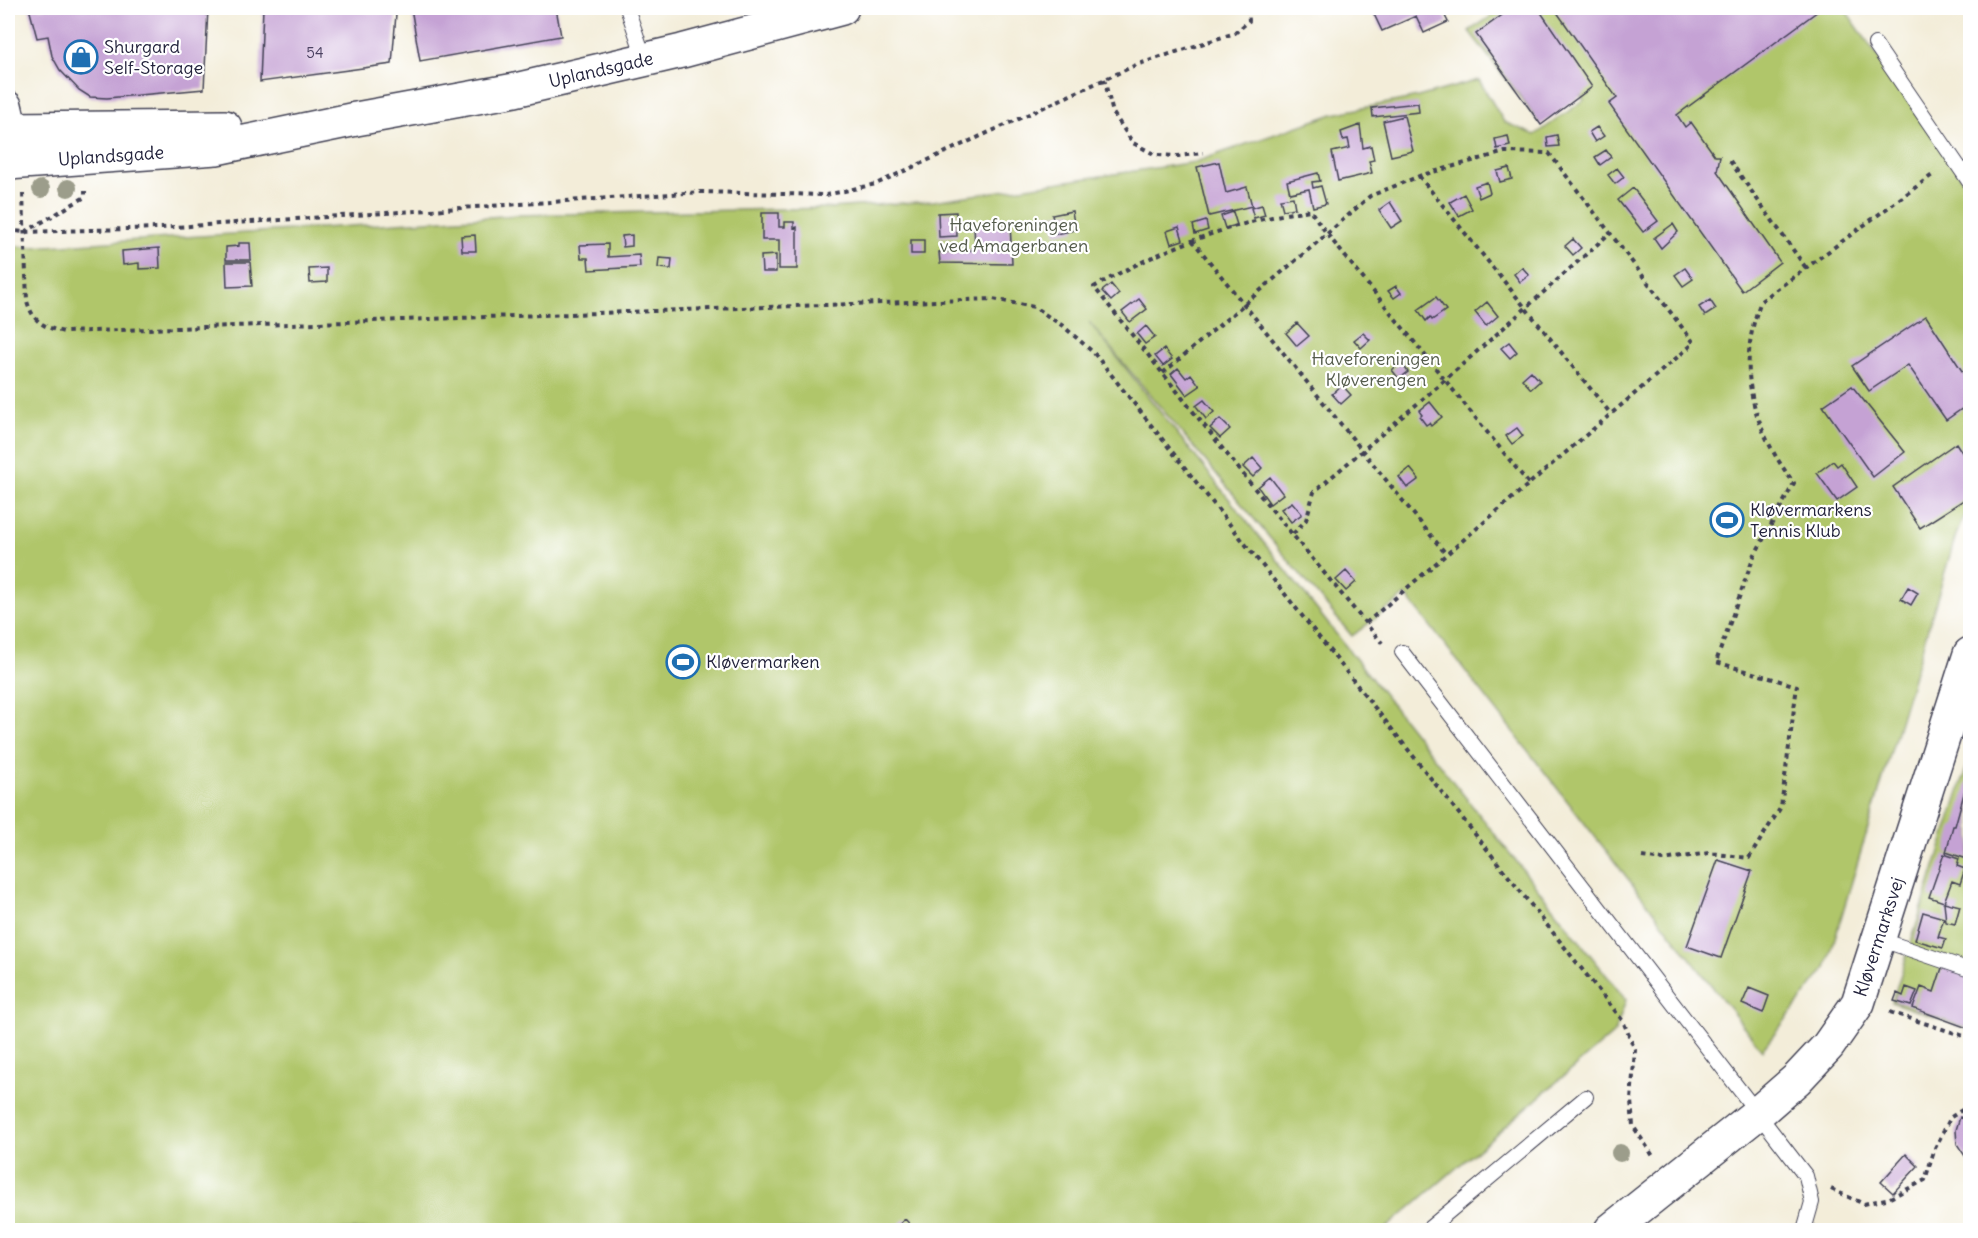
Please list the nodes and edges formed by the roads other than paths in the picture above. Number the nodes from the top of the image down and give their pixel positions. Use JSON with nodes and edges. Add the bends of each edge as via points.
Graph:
{"nodes":[{"id":1,"x":627,"y":8,"type":"edge"},
{"id":2,"x":842,"y":8,"type":"edge"},
{"id":3,"x":1875,"y":44,"type":"dead end"},
{"id":4,"x":645,"y":60,"type":"junction"},
{"id":5,"x":356,"y":119,"type":"junction"},
{"id":6,"x":9,"y":121,"type":"edge"},
{"id":7,"x":15,"y":162,"type":"edge"},
{"id":8,"x":1971,"y":183,"type":"edge"},
{"id":9,"x":1402,"y":652,"type":"road end"},
{"id":10,"x":1971,"y":654,"type":"edge"},
{"id":11,"x":1879,"y":939,"type":"junction"},
{"id":12,"x":1971,"y":969,"type":"edge"},
{"id":13,"x":1586,"y":1097,"type":"dead end"},
{"id":14,"x":1758,"y":1113,"type":"junction"},
{"id":15,"x":1427,"y":1230,"type":"edge"},
{"id":16,"x":1611,"y":1230,"type":"edge"},
{"id":17,"x":1804,"y":1230,"type":"edge"}],
"edges":[{"from":1,"to":4,"type":"lane"},
{"from":2,"to":4,"type":"street","name":"Uplandsgade"},
{"from":3,"to":8,"type":"lane"},
{"from":4,"to":5,"type":"street","name":"Uplandsgade","via":[[515,90]]},
{"from":5,"to":6,"type":"street","name":"Uplandsgade","via":[[209,128]]},
{"from":5,"to":7,"type":"street","name":"Uplandsgade","via":[[216,148]]},
{"from":6,"to":7,"type":"street"},
{"from":9,"to":14,"type":"lane"},
{"from":10,"to":11,"type":"street","name":"Kløvermarksvej"},
{"from":11,"to":12,"type":"lane"},
{"from":11,"to":14,"type":"street","name":"Kløvermarksvej","via":[[1858,1003],[1828,1046]]},
{"from":13,"to":15,"type":"lane"},
{"from":14,"to":16,"type":"street","name":"Kløvermarksvej"},
{"from":14,"to":17,"type":"lane","via":[[1806,1176],[1812,1202]]}]}
